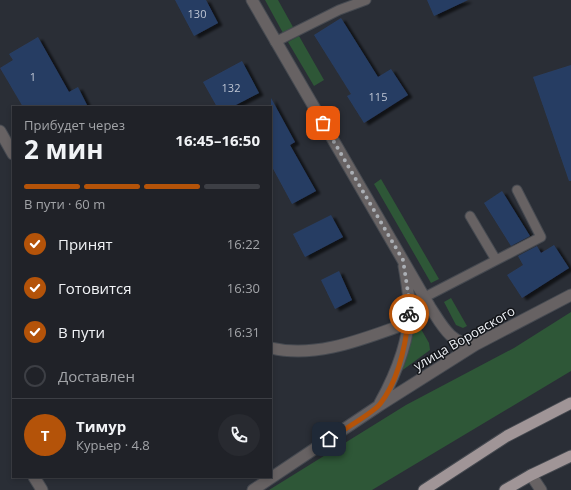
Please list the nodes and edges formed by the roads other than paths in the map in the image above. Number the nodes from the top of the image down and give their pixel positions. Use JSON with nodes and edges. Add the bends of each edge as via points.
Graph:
{"nodes":[{"id":1,"x":252,"y":0,"type":"edge"},
{"id":2,"x":366,"y":0,"type":"edge"},
{"id":3,"x":275,"y":42,"type":"junction"},
{"id":4,"x":0,"y":131,"type":"edge"},
{"id":5,"x":12,"y":152,"type":"edge"},
{"id":6,"x":517,"y":190,"type":"dead end"},
{"id":7,"x":470,"y":216,"type":"dead end"},
{"id":8,"x":403,"y":260,"type":"junction"},
{"id":9,"x":496,"y":260,"type":"junction"},
{"id":10,"x":571,"y":295,"type":"edge"},
{"id":11,"x":424,"y":297,"type":"junction"},
{"id":12,"x":408,"y":323,"type":"junction"},
{"id":13,"x":475,"y":346,"type":"junction"},
{"id":14,"x":272,"y":348,"type":"edge"},
{"id":15,"x":571,"y":403,"type":"edge"},
{"id":16,"x":380,"y":405,"type":"junction"},
{"id":17,"x":571,"y":456,"type":"edge"},
{"id":18,"x":531,"y":475,"type":"junction"},
{"id":19,"x":272,"y":477,"type":"edge"},
{"id":20,"x":35,"y":478,"type":"edge"},
{"id":21,"x":271,"y":478,"type":"edge"},
{"id":22,"x":42,"y":490,"type":"edge"},
{"id":23,"x":253,"y":490,"type":"edge"},
{"id":24,"x":424,"y":490,"type":"edge"},
{"id":25,"x":505,"y":490,"type":"edge"},
{"id":26,"x":541,"y":490,"type":"edge"}],
"edges":[{"from":1,"to":3,"type":"street"},
{"from":2,"to":3,"type":"lane","via":[[339,10]]},
{"from":3,"to":8,"type":"street"},
{"from":4,"to":5,"type":"street"},
{"from":6,"to":9,"type":"lane","via":[[541,237]]},
{"from":7,"to":9,"type":"lane"},
{"from":8,"to":11,"type":"street"},
{"from":8,"to":12,"type":"street","via":[[409,299]]},
{"from":9,"to":11,"type":"lane"},
{"from":10,"to":13,"type":"street","name":"улица Воровского"},
{"from":11,"to":13,"type":"street","via":[[444,329],[456,341]]},
{"from":12,"to":14,"type":"street","via":[[330,348],[300,352]]},
{"from":12,"to":16,"type":"street","via":[[401,357]]},
{"from":13,"to":16,"type":"street","name":"улица Воровского"},
{"from":15,"to":24,"type":"main road","via":[[507,436]]},
{"from":16,"to":19,"type":"street","name":"улица Воровского"},
{"from":17,"to":18,"type":"main road"},
{"from":18,"to":25,"type":"main road"},
{"from":18,"to":26,"type":"street"},
{"from":20,"to":22,"type":"street"},
{"from":21,"to":23,"type":"street","name":"улица Воровского"}]}
